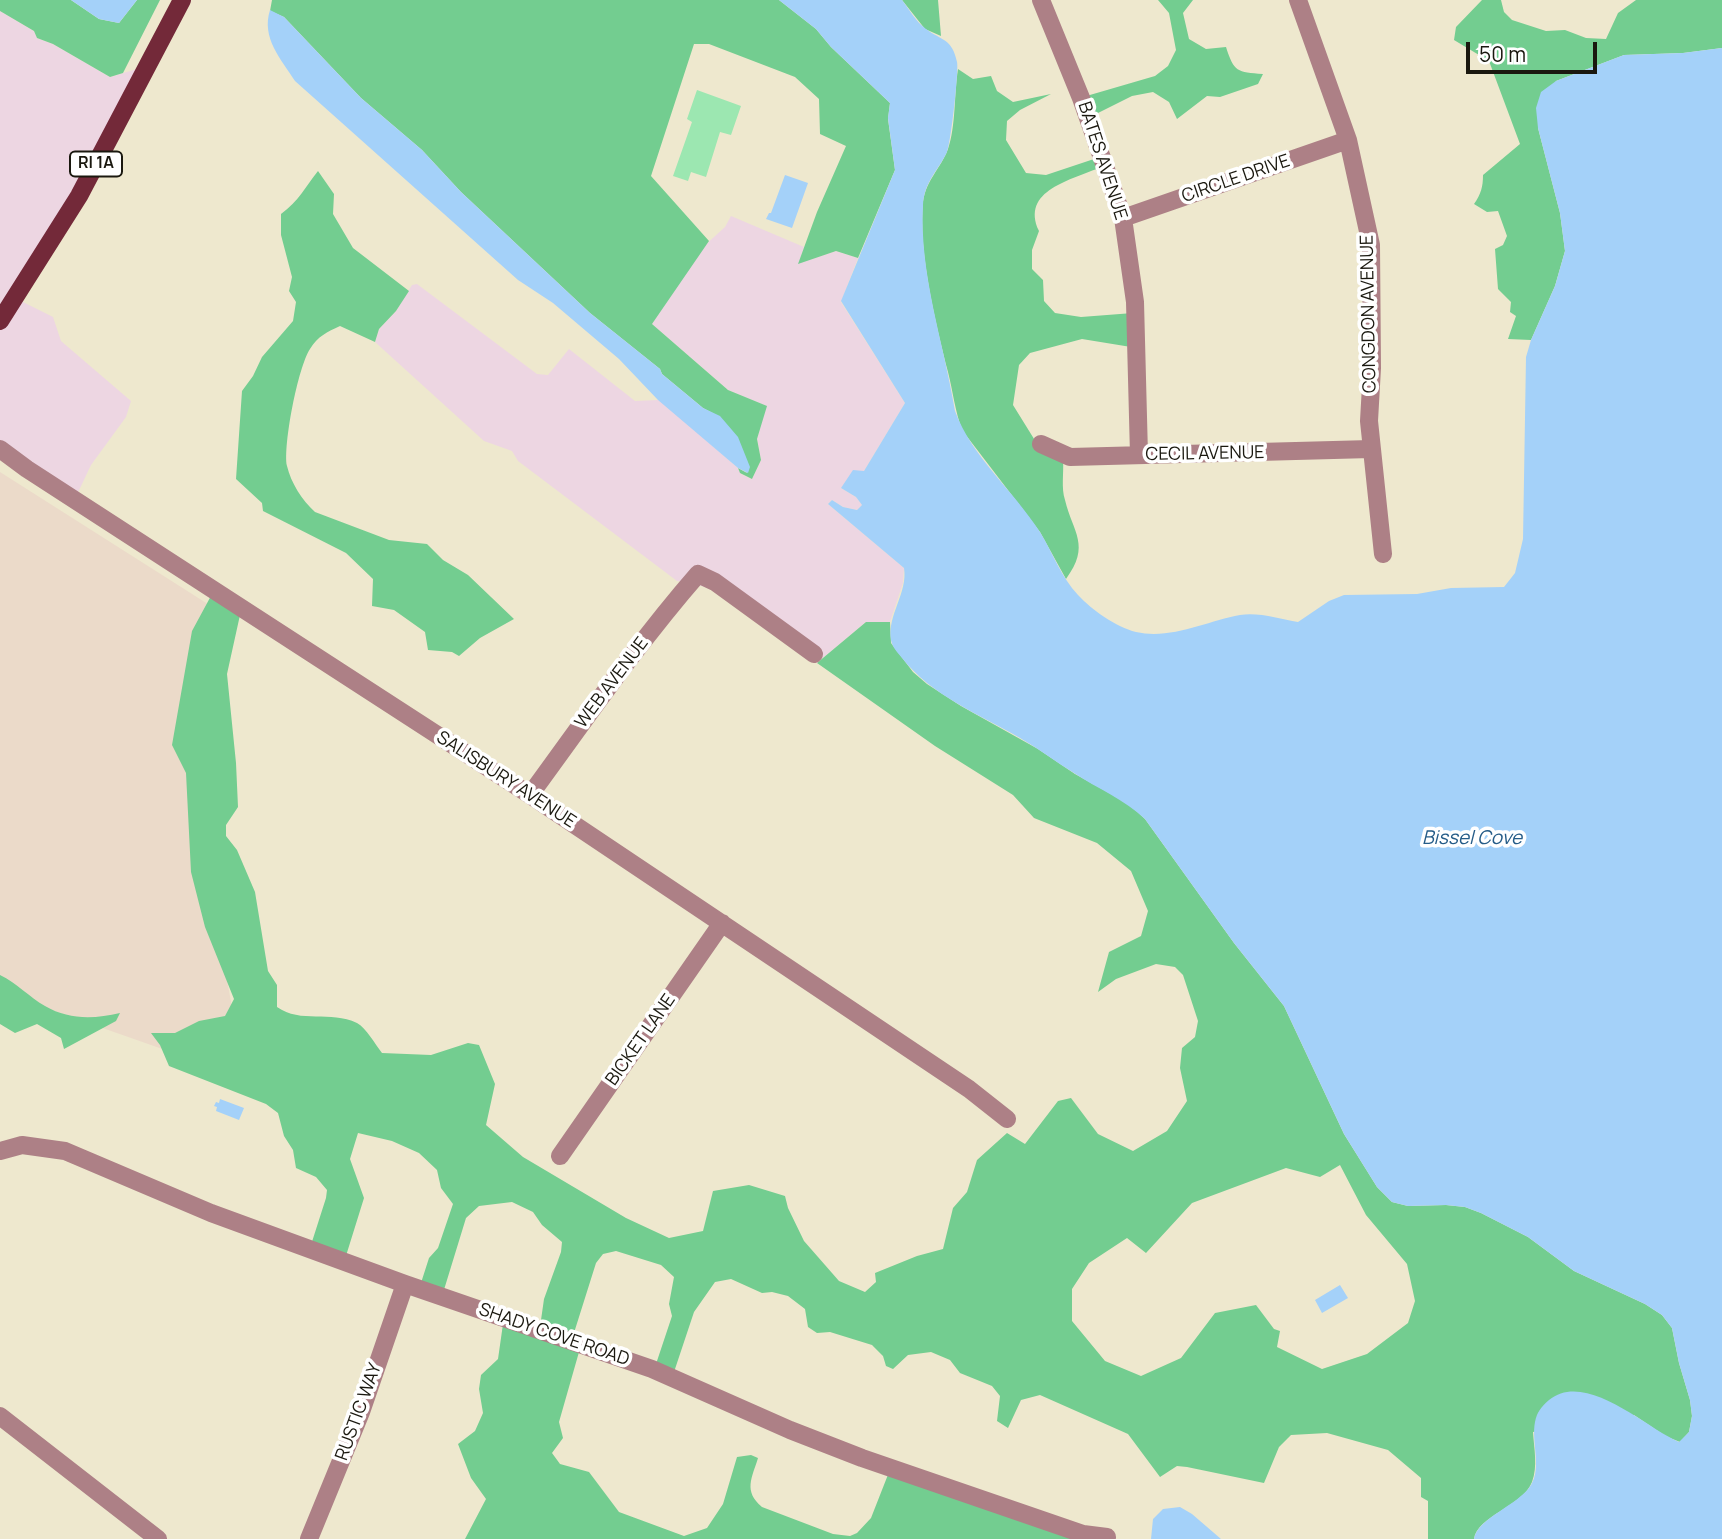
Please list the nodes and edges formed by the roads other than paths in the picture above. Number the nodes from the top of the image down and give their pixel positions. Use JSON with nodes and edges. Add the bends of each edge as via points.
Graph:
{"nodes":[{"id":1,"x":181,"y":0,"type":"edge"},
{"id":2,"x":1041,"y":0,"type":"edge"},
{"id":3,"x":1298,"y":0,"type":"edge"},
{"id":4,"x":1348,"y":140,"type":"junction"},
{"id":5,"x":1123,"y":218,"type":"junction"},
{"id":6,"x":0,"y":321,"type":"edge"},
{"id":7,"x":1041,"y":444,"type":"dead end"},
{"id":8,"x":0,"y":449,"type":"edge"},
{"id":9,"x":1371,"y":449,"type":"junction"},
{"id":10,"x":1139,"y":455,"type":"junction"},
{"id":11,"x":1383,"y":554,"type":"dead end"},
{"id":12,"x":814,"y":654,"type":"dead end"},
{"id":13,"x":530,"y":795,"type":"junction"},
{"id":14,"x":722,"y":923,"type":"junction"},
{"id":15,"x":1007,"y":1119,"type":"dead end"},
{"id":16,"x":0,"y":1151,"type":"edge"},
{"id":17,"x":560,"y":1156,"type":"dead end"},
{"id":18,"x":405,"y":1284,"type":"junction"},
{"id":19,"x":0,"y":1416,"type":"edge"},
{"id":20,"x":1107,"y":1537,"type":"dead end"},
{"id":21,"x":158,"y":1539,"type":"edge"},
{"id":22,"x":309,"y":1539,"type":"edge"}],
"edges":[{"from":1,"to":6,"type":"main road","number":"RI 1A","via":[[79,196]]},
{"from":2,"to":5,"type":"street","name":"BATES AVENUE"},
{"from":3,"to":4,"type":"street","name":"CONGDON AVENUE"},
{"from":4,"to":5,"type":"street","name":"CIRCLE DRIVE"},
{"from":4,"to":9,"type":"street","name":"CONGDON AVENUE","via":[[1371,245]]},
{"from":5,"to":10,"type":"street","name":"BATES AVENUE","via":[[1135,302]]},
{"from":7,"to":10,"type":"street","name":"CECIL AVENUE","via":[[1070,457]]},
{"from":8,"to":13,"type":"street","name":"SALISBURY AVENUE"},
{"from":9,"to":10,"type":"street","name":"CECIL AVENUE"},
{"from":9,"to":11,"type":"street","name":"CONGDON AVENUE"},
{"from":12,"to":13,"type":"street","name":"WEB AVENUE","via":[[698,574]]},
{"from":13,"to":14,"type":"street","name":"SALISBURY AVENUE"},
{"from":14,"to":15,"type":"street","name":"SALISBURY AVENUE"},
{"from":14,"to":17,"type":"street","name":"BICKET LANE"},
{"from":16,"to":18,"type":"street","name":"SHADY COVE ROAD","via":[[22,1145],[65,1151],[211,1213]]},
{"from":18,"to":20,"type":"street","name":"SHADY COVE ROAD","via":[[652,1369],[862,1458],[1083,1534]]},
{"from":18,"to":22,"type":"street","name":"RUSTIC WAY","via":[[361,1412]]},
{"from":19,"to":21,"type":"street"}]}
